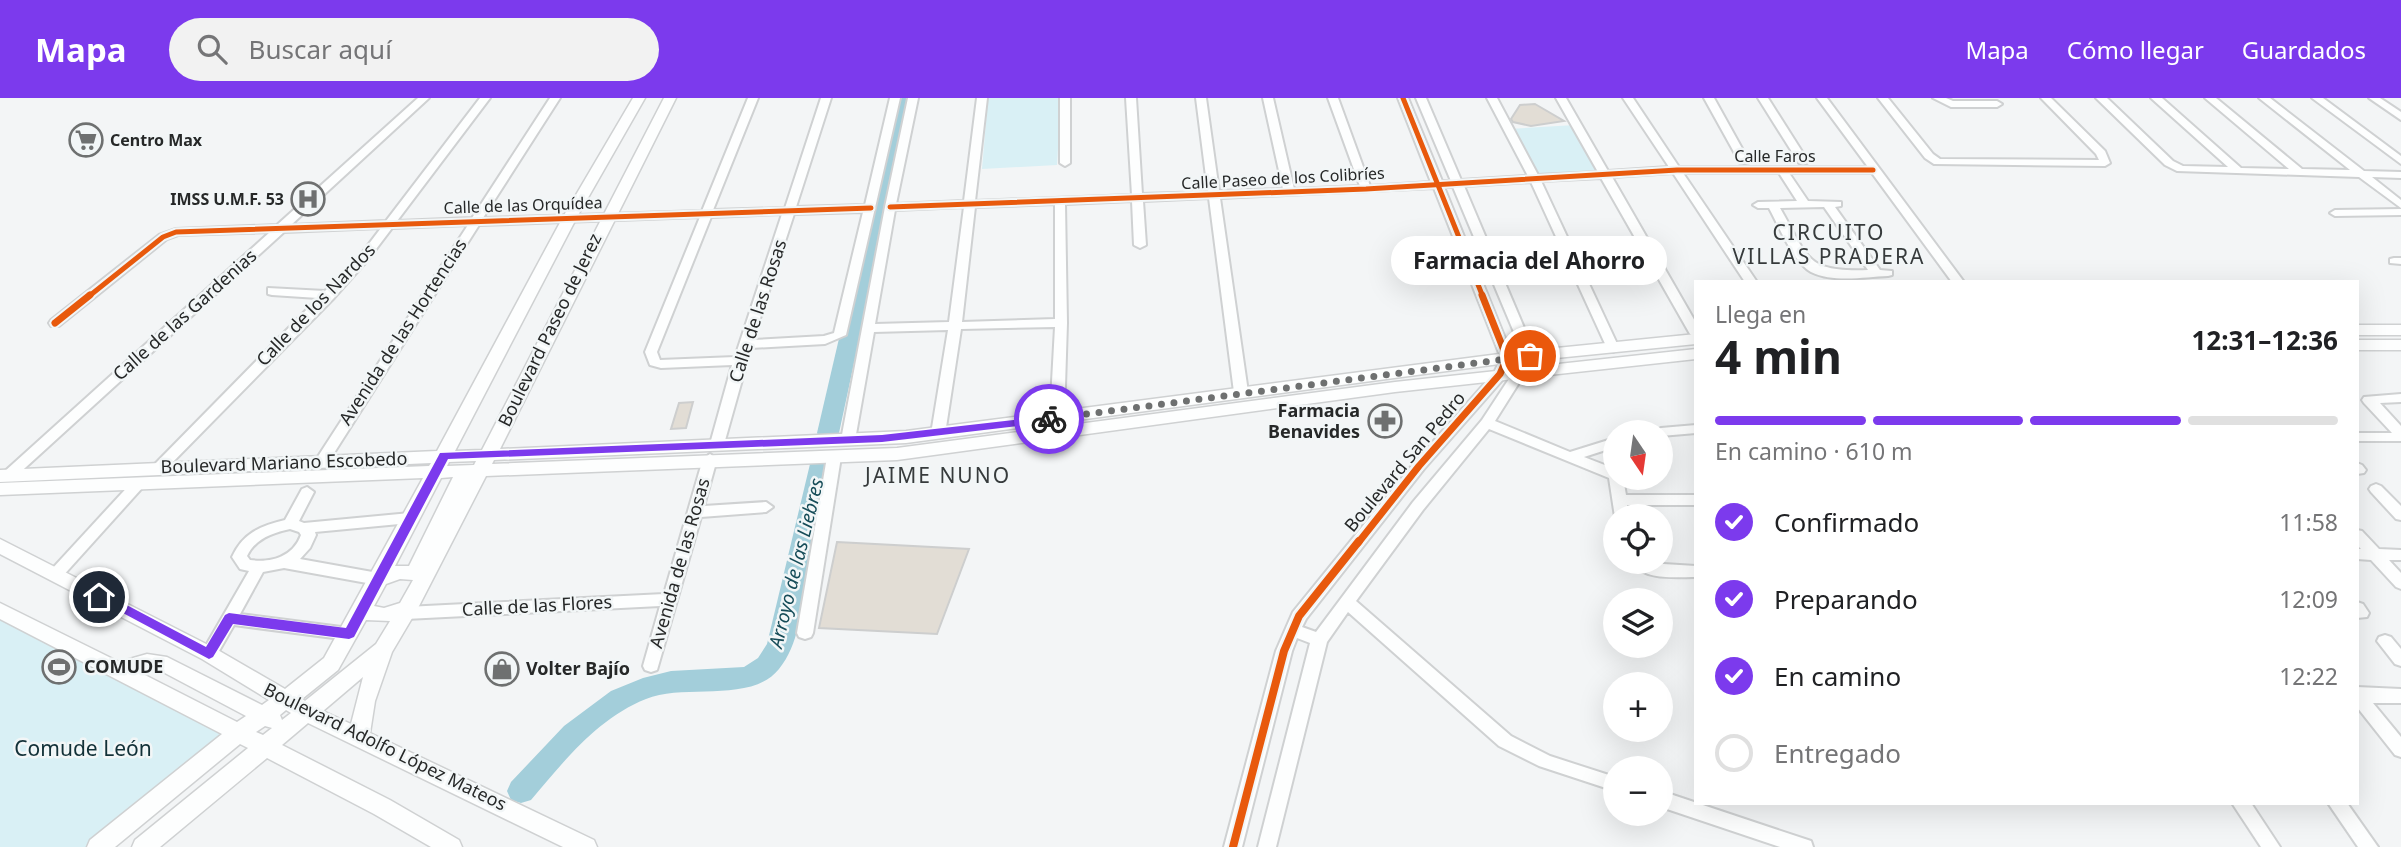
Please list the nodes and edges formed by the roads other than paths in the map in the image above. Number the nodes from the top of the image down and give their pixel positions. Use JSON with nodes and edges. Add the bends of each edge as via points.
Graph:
{"nodes":[{"id":1,"x":424,"y":98,"type":"edge"},
{"id":2,"x":485,"y":98,"type":"edge"},
{"id":3,"x":555,"y":98,"type":"edge"},
{"id":4,"x":639,"y":98,"type":"edge"},
{"id":5,"x":670,"y":98,"type":"edge"},
{"id":6,"x":753,"y":98,"type":"edge"},
{"id":7,"x":826,"y":98,"type":"edge"},
{"id":8,"x":895,"y":98,"type":"edge"},
{"id":9,"x":913,"y":98,"type":"edge"},
{"id":10,"x":982,"y":98,"type":"edge"},
{"id":11,"x":1065,"y":98,"type":"edge"},
{"id":12,"x":1131,"y":98,"type":"edge"},
{"id":13,"x":1201,"y":98,"type":"edge"},
{"id":14,"x":1268,"y":98,"type":"edge"},
{"id":15,"x":1333,"y":98,"type":"edge"},
{"id":16,"x":1403,"y":98,"type":"edge"},
{"id":17,"x":1421,"y":98,"type":"edge"},
{"id":18,"x":1492,"y":98,"type":"edge"},
{"id":19,"x":1561,"y":98,"type":"edge"},
{"id":20,"x":1628,"y":98,"type":"edge"},
{"id":21,"x":1709,"y":98,"type":"edge"},
{"id":22,"x":1763,"y":98,"type":"edge"},
{"id":23,"x":1822,"y":98,"type":"edge"},
{"id":24,"x":1883,"y":98,"type":"edge"},
{"id":25,"x":1938,"y":98,"type":"edge"},
{"id":26,"x":2046,"y":98,"type":"edge"},
{"id":27,"x":2101,"y":98,"type":"edge"},
{"id":28,"x":2156,"y":98,"type":"edge"},
{"id":29,"x":2210,"y":98,"type":"edge"},
{"id":30,"x":2264,"y":98,"type":"edge"},
{"id":31,"x":2317,"y":98,"type":"edge"},
{"id":32,"x":2374,"y":98,"type":"edge"},
{"id":33,"x":1994,"y":101,"type":"edge"},
{"id":34,"x":2401,"y":117,"type":"edge"},
{"id":35,"x":1744,"y":161,"type":"dead end"},
{"id":36,"x":1803,"y":161,"type":"dead end"},
{"id":37,"x":2401,"y":161,"type":"edge"},
{"id":38,"x":1065,"y":163,"type":"dead end"},
{"id":39,"x":1677,"y":170,"type":"junction"},
{"id":40,"x":1782,"y":170,"type":"junction"},
{"id":41,"x":1872,"y":170,"type":"junction"},
{"id":42,"x":2239,"y":172,"type":"junction"},
{"id":43,"x":2300,"y":173,"type":"junction"},
{"id":44,"x":2361,"y":174,"type":"junction"},
{"id":45,"x":1606,"y":175,"type":"junction"},
{"id":46,"x":2401,"y":175,"type":"edge"},
{"id":47,"x":1535,"y":180,"type":"junction"},
{"id":48,"x":1458,"y":184,"type":"junction"},
{"id":49,"x":1440,"y":185,"type":"junction"},
{"id":50,"x":1366,"y":189,"type":"junction"},
{"id":51,"x":1289,"y":192,"type":"junction"},
{"id":52,"x":1215,"y":196,"type":"junction"},
{"id":53,"x":1137,"y":199,"type":"junction"},
{"id":54,"x":1060,"y":201,"type":"junction"},
{"id":55,"x":968,"y":204,"type":"junction"},
{"id":56,"x":1772,"y":204,"type":"junction"},
{"id":57,"x":1804,"y":204,"type":"junction"},
{"id":58,"x":1758,"y":205,"type":"dead end"},
{"id":59,"x":2401,"y":205,"type":"edge"},
{"id":60,"x":890,"y":207,"type":"junction"},
{"id":61,"x":871,"y":208,"type":"junction"},
{"id":62,"x":790,"y":211,"type":"junction"},
{"id":63,"x":2401,"y":212,"type":"edge"},
{"id":64,"x":2335,"y":213,"type":"dead end"},
{"id":65,"x":707,"y":214,"type":"junction"},
{"id":66,"x":606,"y":216,"type":"junction"},
{"id":67,"x":570,"y":217,"type":"junction"},
{"id":68,"x":475,"y":221,"type":"junction"},
{"id":69,"x":391,"y":224,"type":"junction"},
{"id":70,"x":283,"y":227,"type":"junction"},
{"id":71,"x":1140,"y":245,"type":"dead end"},
{"id":72,"x":1750,"y":280,"type":"edge"},
{"id":73,"x":1956,"y":280,"type":"edge"},
{"id":74,"x":272,"y":291,"type":"dead end"},
{"id":75,"x":330,"y":295,"type":"junction"},
{"id":76,"x":55,"y":323,"type":"dead end"},
{"id":77,"x":1061,"y":323,"type":"junction"},
{"id":78,"x":955,"y":326,"type":"junction"},
{"id":79,"x":870,"y":328,"type":"junction"},
{"id":80,"x":2359,"y":330,"type":"edge"},
{"id":81,"x":2401,"y":330,"type":"edge"},
{"id":82,"x":1694,"y":333,"type":"edge"},
{"id":83,"x":1694,"y":337,"type":"edge"},
{"id":84,"x":747,"y":344,"type":"junction"},
{"id":85,"x":2359,"y":345,"type":"edge"},
{"id":86,"x":2401,"y":345,"type":"edge"},
{"id":87,"x":1613,"y":348,"type":"junction"},
{"id":88,"x":1694,"y":354,"type":"edge"},
{"id":89,"x":1530,"y":356,"type":"junction"},
{"id":90,"x":1507,"y":358,"type":"junction"},
{"id":91,"x":740,"y":361,"type":"junction"},
{"id":92,"x":1521,"y":372,"type":"junction"},
{"id":93,"x":1500,"y":374,"type":"junction"},
{"id":94,"x":1241,"y":392,"type":"junction"},
{"id":95,"x":2401,"y":398,"type":"edge"},
{"id":96,"x":1057,"y":418,"type":"junction"},
{"id":97,"x":1486,"y":423,"type":"junction"},
{"id":98,"x":1694,"y":429,"type":"edge"},
{"id":99,"x":1673,"y":431,"type":"edge"},
{"id":100,"x":938,"y":433,"type":"junction"},
{"id":101,"x":2401,"y":435,"type":"edge"},
{"id":102,"x":2359,"y":437,"type":"edge"},
{"id":103,"x":848,"y":440,"type":"junction"},
{"id":104,"x":1603,"y":446,"type":"edge"},
{"id":105,"x":714,"y":452,"type":"junction"},
{"id":106,"x":1572,"y":456,"type":"junction"},
{"id":107,"x":834,"y":457,"type":"junction"},
{"id":108,"x":321,"y":461,"type":"junction"},
{"id":109,"x":439,"y":464,"type":"junction"},
{"id":110,"x":478,"y":465,"type":"junction"},
{"id":111,"x":159,"y":468,"type":"junction"},
{"id":112,"x":1603,"y":469,"type":"edge"},
{"id":113,"x":3,"y":480,"type":"edge"},
{"id":114,"x":138,"y":484,"type":"junction"},
{"id":115,"x":2376,"y":489,"type":"dead end"},
{"id":116,"x":1617,"y":490,"type":"edge"},
{"id":117,"x":307,"y":492,"type":"dead end"},
{"id":118,"x":1618,"y":500,"type":"junction"},
{"id":119,"x":1694,"y":500,"type":"edge"},
{"id":120,"x":1619,"y":504,"type":"edge"},
{"id":121,"x":766,"y":507,"type":"dead end"},
{"id":122,"x":2398,"y":509,"type":"edge"},
{"id":123,"x":695,"y":512,"type":"junction"},
{"id":124,"x":410,"y":518,"type":"junction"},
{"id":125,"x":297,"y":526,"type":"junction"},
{"id":126,"x":2359,"y":537,"type":"edge"},
{"id":127,"x":0,"y":546,"type":"edge"},
{"id":128,"x":2359,"y":554,"type":"edge"},
{"id":129,"x":2375,"y":554,"type":"junction"},
{"id":130,"x":2401,"y":555,"type":"edge"},
{"id":131,"x":284,"y":562,"type":"junction"},
{"id":132,"x":258,"y":568,"type":"junction"},
{"id":133,"x":1673,"y":571,"type":"edge"},
{"id":134,"x":1694,"y":572,"type":"edge"},
{"id":135,"x":414,"y":573,"type":"junction"},
{"id":136,"x":56,"y":574,"type":"junction"},
{"id":137,"x":378,"y":579,"type":"junction"},
{"id":138,"x":2401,"y":583,"type":"edge"},
{"id":139,"x":668,"y":600,"type":"junction"},
{"id":140,"x":1347,"y":602,"type":"junction"},
{"id":141,"x":408,"y":608,"type":"junction"},
{"id":142,"x":0,"y":610,"type":"edge"},
{"id":143,"x":361,"y":612,"type":"junction"},
{"id":144,"x":229,"y":618,"type":"junction"},
{"id":145,"x":1292,"y":630,"type":"junction"},
{"id":146,"x":805,"y":633,"type":"dead end"},
{"id":147,"x":349,"y":634,"type":"junction"},
{"id":148,"x":1319,"y":640,"type":"junction"},
{"id":149,"x":2385,"y":642,"type":"dead end"},
{"id":150,"x":383,"y":649,"type":"junction"},
{"id":151,"x":209,"y":654,"type":"junction"},
{"id":152,"x":2401,"y":660,"type":"edge"},
{"id":153,"x":651,"y":666,"type":"dead end"},
{"id":154,"x":115,"y":671,"type":"junction"},
{"id":155,"x":2359,"y":695,"type":"edge"},
{"id":156,"x":2359,"y":696,"type":"edge"},
{"id":157,"x":2401,"y":696,"type":"edge"},
{"id":158,"x":284,"y":700,"type":"junction"},
{"id":159,"x":308,"y":713,"type":"junction"},
{"id":160,"x":263,"y":715,"type":"junction"},
{"id":161,"x":288,"y":729,"type":"junction"},
{"id":162,"x":240,"y":732,"type":"junction"},
{"id":163,"x":359,"y":736,"type":"junction"},
{"id":164,"x":266,"y":747,"type":"junction"},
{"id":165,"x":2401,"y":750,"type":"edge"},
{"id":166,"x":1603,"y":780,"type":"edge"},
{"id":167,"x":1673,"y":803,"type":"edge"},
{"id":168,"x":2242,"y":805,"type":"edge"},
{"id":169,"x":2338,"y":805,"type":"edge"},
{"id":170,"x":444,"y":846,"type":"edge"},
{"id":171,"x":98,"y":847,"type":"edge"},
{"id":172,"x":144,"y":847,"type":"edge"},
{"id":173,"x":586,"y":847,"type":"edge"},
{"id":174,"x":1233,"y":847,"type":"edge"},
{"id":175,"x":1268,"y":847,"type":"edge"},
{"id":176,"x":1804,"y":847,"type":"edge"},
{"id":177,"x":2271,"y":847,"type":"edge"},
{"id":178,"x":2369,"y":847,"type":"edge"}],
"edges":[{"from":1,"to":70,"type":"street","name":"Calle de las Gardenias"},
{"from":2,"to":69,"type":"street","name":"Calle de los Nardos"},
{"from":3,"to":68,"type":"street","name":"Avenida de las Hortencias"},
{"from":4,"to":67,"type":"main road","name":"Boulevard Paseo de Jerez"},
{"from":5,"to":66,"type":"main road","name":"Boulevard Paseo de Jerez"},
{"from":6,"to":65,"type":"street"},
{"from":7,"to":62,"type":"street","name":"Calle de las Rosas"},
{"from":8,"to":61,"type":"street"},
{"from":9,"to":60,"type":"street"},
{"from":10,"to":55,"type":"street"},
{"from":11,"to":38,"type":"street"},
{"from":12,"to":53,"type":"street"},
{"from":13,"to":52,"type":"street"},
{"from":14,"to":51,"type":"street"},
{"from":15,"to":50,"type":"street"},
{"from":16,"to":49,"type":"street"},
{"from":17,"to":48,"type":"street"},
{"from":18,"to":47,"type":"street"},
{"from":19,"to":45,"type":"street"},
{"from":20,"to":39,"type":"street"},
{"from":21,"to":35,"type":"street"},
{"from":22,"to":36,"type":"street"},
{"from":23,"to":41,"type":"street"},
{"from":24,"to":26,"type":"street","via":[[1938,162],[2105,163],[2101,153]]},
{"from":25,"to":33,"type":"street","via":[[1951,104]]},
{"from":27,"to":42,"type":"street","via":[[2169,163],[2188,171]]},
{"from":28,"to":42,"type":"street"},
{"from":29,"to":43,"type":"street"},
{"from":30,"to":44,"type":"street"},
{"from":31,"to":37,"type":"street"},
{"from":32,"to":34,"type":"street"},
{"from":39,"to":40,"type":"street","name":"Calle Faros"},
{"from":39,"to":45,"type":"street","name":"Calle Paseo de los Colibríes"},
{"from":39,"to":72,"type":"street"},
{"from":40,"to":41,"type":"street","name":"Calle Faros"},
{"from":40,"to":57,"type":"street"},
{"from":41,"to":73,"type":"street"},
{"from":42,"to":43,"type":"street"},
{"from":43,"to":44,"type":"street"},
{"from":44,"to":46,"type":"street"},
{"from":44,"to":59,"type":"street"},
{"from":45,"to":47,"type":"street","name":"Calle Paseo de los Colibríes"},
{"from":45,"to":82,"type":"street"},
{"from":47,"to":48,"type":"street","name":"Calle Paseo de los Colibríes"},
{"from":47,"to":87,"type":"street"},
{"from":48,"to":49,"type":"street","name":"Calle Paseo de los Colibríes"},
{"from":48,"to":89,"type":"street"},
{"from":49,"to":50,"type":"street","name":"Calle Paseo de los Colibríes"},
{"from":49,"to":90,"type":"street"},
{"from":50,"to":51,"type":"street","name":"Calle Paseo de los Colibríes"},
{"from":51,"to":52,"type":"street","name":"Calle Paseo de los Colibríes"},
{"from":52,"to":53,"type":"street","name":"Calle Paseo de los Colibríes"},
{"from":52,"to":94,"type":"street"},
{"from":53,"to":54,"type":"street","name":"Calle Paseo de los Colibríes"},
{"from":53,"to":71,"type":"street"},
{"from":54,"to":55,"type":"street","name":"Calle Paseo de los Colibríes"},
{"from":54,"to":77,"type":"street"},
{"from":55,"to":60,"type":"street","name":"Calle Paseo de los Colibríes"},
{"from":55,"to":78,"type":"street"},
{"from":56,"to":57,"type":"street"},
{"from":56,"to":57,"type":"street","via":[[1814,269],[1882,273],[1833,204]]},
{"from":56,"to":58,"type":"street"},
{"from":60,"to":79,"type":"street"},
{"from":61,"to":62,"type":"street","name":"Calle de las Orquídea"},
{"from":61,"to":84,"type":"street","via":[[840,335],[825,340]]},
{"from":62,"to":65,"type":"street","name":"Calle de las Orquídea"},
{"from":62,"to":84,"type":"street","name":"Calle de las Rosas"},
{"from":63,"to":64,"type":"street"},
{"from":65,"to":66,"type":"street","name":"Calle de las Orquídea"},
{"from":65,"to":91,"type":"street","via":[[651,358],[671,364]]},
{"from":66,"to":67,"type":"street","name":"Calle de las Orquídea"},
{"from":66,"to":110,"type":"main road","name":"Boulevard Paseo de Jerez"},
{"from":67,"to":68,"type":"street","name":"Calle de las Orquídea"},
{"from":67,"to":109,"type":"main road","name":"Boulevard Paseo de Jerez"},
{"from":68,"to":69,"type":"street","name":"Calle de las Orquídea"},
{"from":68,"to":108,"type":"street","name":"Avenida de las Hortencias"},
{"from":69,"to":70,"type":"street","name":"Calle de las Orquídea"},
{"from":69,"to":75,"type":"street","name":"Calle de los Nardos"},
{"from":70,"to":76,"type":"street","name":"Calle de las Orquídea","via":[[176,232],[163,237]]},
{"from":70,"to":113,"type":"street","name":"Calle de las Gardenias"},
{"from":74,"to":75,"type":"street"},
{"from":75,"to":111,"type":"street","name":"Calle de los Nardos"},
{"from":77,"to":78,"type":"street"},
{"from":77,"to":96,"type":"street"},
{"from":78,"to":79,"type":"street"},
{"from":78,"to":100,"type":"street"},
{"from":79,"to":103,"type":"street"},
{"from":80,"to":81,"type":"main road"},
{"from":83,"to":87,"type":"main road","name":"Boulevard Mariano Escobedo"},
{"from":84,"to":91,"type":"street","name":"Calle de las Rosas"},
{"from":85,"to":86,"type":"main road"},
{"from":87,"to":89,"type":"main road","name":"Boulevard Mariano Escobedo"},
{"from":88,"to":92,"type":"main road","name":"Boulevard Mariano Escobedo"},
{"from":89,"to":90,"type":"main road","name":"Boulevard Mariano Escobedo"},
{"from":89,"to":92,"type":"street","name":"Boulevard San Pedro"},
{"from":90,"to":93,"type":"street","name":"Boulevard San Pedro"},
{"from":90,"to":94,"type":"main road","name":"Boulevard Mariano Escobedo"},
{"from":91,"to":105,"type":"street","name":"Calle de las Rosas"},
{"from":92,"to":93,"type":"main road","name":"Boulevard Mariano Escobedo"},
{"from":92,"to":97,"type":"street","name":"Boulevard San Pedro"},
{"from":93,"to":107,"type":"main road","name":"Boulevard Mariano Escobedo","via":[[920,452]]},
{"from":93,"to":145,"type":"street","name":"Boulevard San Pedro","via":[[1308,602]]},
{"from":94,"to":96,"type":"main road","name":"Boulevard Mariano Escobedo"},
{"from":95,"to":101,"type":"street","via":[[2369,400]]},
{"from":96,"to":100,"type":"main road","name":"Boulevard Mariano Escobedo"},
{"from":97,"to":106,"type":"street"},
{"from":97,"to":140,"type":"street","name":"Boulevard San Pedro"},
{"from":98,"to":99,"type":"street"},
{"from":100,"to":103,"type":"main road","name":"Boulevard Mariano Escobedo"},
{"from":101,"to":102,"type":"street"},
{"from":103,"to":105,"type":"main road","name":"Boulevard Mariano Escobedo"},
{"from":104,"to":106,"type":"street"},
{"from":105,"to":107,"type":"main road","name":"Boulevard Mariano Escobedo"},
{"from":105,"to":110,"type":"main road","name":"Boulevard Mariano Escobedo"},
{"from":105,"to":123,"type":"street","name":"Avenida de las Rosas"},
{"from":106,"to":112,"type":"street"},
{"from":107,"to":146,"type":"street"},
{"from":108,"to":109,"type":"main road","name":"Boulevard Mariano Escobedo"},
{"from":108,"to":111,"type":"main road","name":"Boulevard Mariano Escobedo"},
{"from":109,"to":110,"type":"main road","name":"Boulevard Mariano Escobedo"},
{"from":109,"to":110,"type":"main road","name":"Boulevard Mariano Escobedo"},
{"from":109,"to":114,"type":"main road","name":"Boulevard Mariano Escobedo"},
{"from":109,"to":124,"type":"main road","name":"Boulevard Paseo de Jerez"},
{"from":110,"to":135,"type":"main road"},
{"from":110,"to":141,"type":"main road","name":"Boulevard Paseo de Jerez"},
{"from":111,"to":113,"type":"main road","name":"Boulevard Mariano Escobedo"},
{"from":113,"to":114,"type":"main road","name":"Boulevard Mariano Escobedo"},
{"from":114,"to":136,"type":"street"},
{"from":115,"to":122,"type":"street"},
{"from":116,"to":118,"type":"street"},
{"from":117,"to":125,"type":"street"},
{"from":118,"to":119,"type":"street"},
{"from":118,"to":120,"type":"street"},
{"from":121,"to":123,"type":"street"},
{"from":123,"to":139,"type":"street","name":"Avenida de las Rosas"},
{"from":124,"to":125,"type":"street"},
{"from":124,"to":137,"type":"main road","name":"Boulevard Paseo de Jerez"},
{"from":125,"to":131,"type":"street","via":[[309,535],[306,544]]},
{"from":125,"to":132,"type":"street","via":[[272,527],[243,546],[239,557],[244,565]]},
{"from":126,"to":129,"type":"street"},
{"from":127,"to":136,"type":"main road","name":"Boulevard Adolfo López Mateos"},
{"from":128,"to":129,"type":"street"},
{"from":129,"to":130,"type":"street"},
{"from":129,"to":138,"type":"street"},
{"from":131,"to":132,"type":"street"},
{"from":131,"to":137,"type":"street"},
{"from":132,"to":144,"type":"street"},
{"from":133,"to":134,"type":"street"},
{"from":135,"to":137,"type":"main road"},
{"from":135,"to":141,"type":"main road","via":[[407,593]]},
{"from":136,"to":151,"type":"main road","name":"Boulevard Adolfo López Mateos"},
{"from":137,"to":143,"type":"main road","name":"Boulevard Paseo de Jerez"},
{"from":139,"to":141,"type":"street","name":"Calle de las Flores"},
{"from":139,"to":153,"type":"street","name":"Avenida de las Rosas"},
{"from":140,"to":148,"type":"street","name":"Boulevard San Pedro"},
{"from":140,"to":166,"type":"street","via":[[1505,741],[1545,761]]},
{"from":141,"to":143,"type":"main road","via":[[384,615]]},
{"from":141,"to":150,"type":"main road","name":"Boulevard Paseo de Jerez"},
{"from":142,"to":154,"type":"main road"},
{"from":143,"to":147,"type":"main road","name":"Boulevard Paseo de Jerez"},
{"from":144,"to":147,"type":"street"},
{"from":144,"to":151,"type":"street"},
{"from":145,"to":148,"type":"street"},
{"from":145,"to":174,"type":"street","name":"Boulevard San Pedro"},
{"from":147,"to":158,"type":"main road","name":"Boulevard Paseo de Jerez","via":[[331,664]]},
{"from":148,"to":175,"type":"street","name":"Boulevard San Pedro"},
{"from":149,"to":152,"type":"street"},
{"from":150,"to":159,"type":"main road","name":"Boulevard Paseo de Jerez"},
{"from":150,"to":163,"type":"main road","via":[[365,701]]},
{"from":151,"to":158,"type":"main road","name":"Boulevard Adolfo López Mateos"},
{"from":154,"to":160,"type":"main road","via":[[147,662],[167,665]]},
{"from":154,"to":162,"type":"main road"},
{"from":155,"to":157,"type":"street"},
{"from":156,"to":165,"type":"street"},
{"from":158,"to":159,"type":"main road","name":"Boulevard Adolfo López Mateos"},
{"from":158,"to":160,"type":"main road","name":"Boulevard Paseo de Jerez"},
{"from":159,"to":161,"type":"main road","name":"Boulevard Paseo de Jerez"},
{"from":159,"to":163,"type":"main road","name":"Boulevard Adolfo López Mateos"},
{"from":160,"to":161,"type":"main road"},
{"from":160,"to":162,"type":"main road","name":"Boulevard Paseo de Jerez"},
{"from":161,"to":164,"type":"main road","name":"Boulevard Paseo de Jerez"},
{"from":162,"to":164,"type":"main road"},
{"from":162,"to":171,"type":"main road","name":"Boulevard Paseo de Jerez"},
{"from":163,"to":173,"type":"main road","name":"Boulevard Adolfo López Mateos"},
{"from":164,"to":170,"type":"main road","via":[[382,807]]},
{"from":164,"to":172,"type":"main road","name":"Boulevard Paseo de Jerez"},
{"from":167,"to":176,"type":"street"},
{"from":168,"to":177,"type":"street"},
{"from":169,"to":178,"type":"street"}]}
